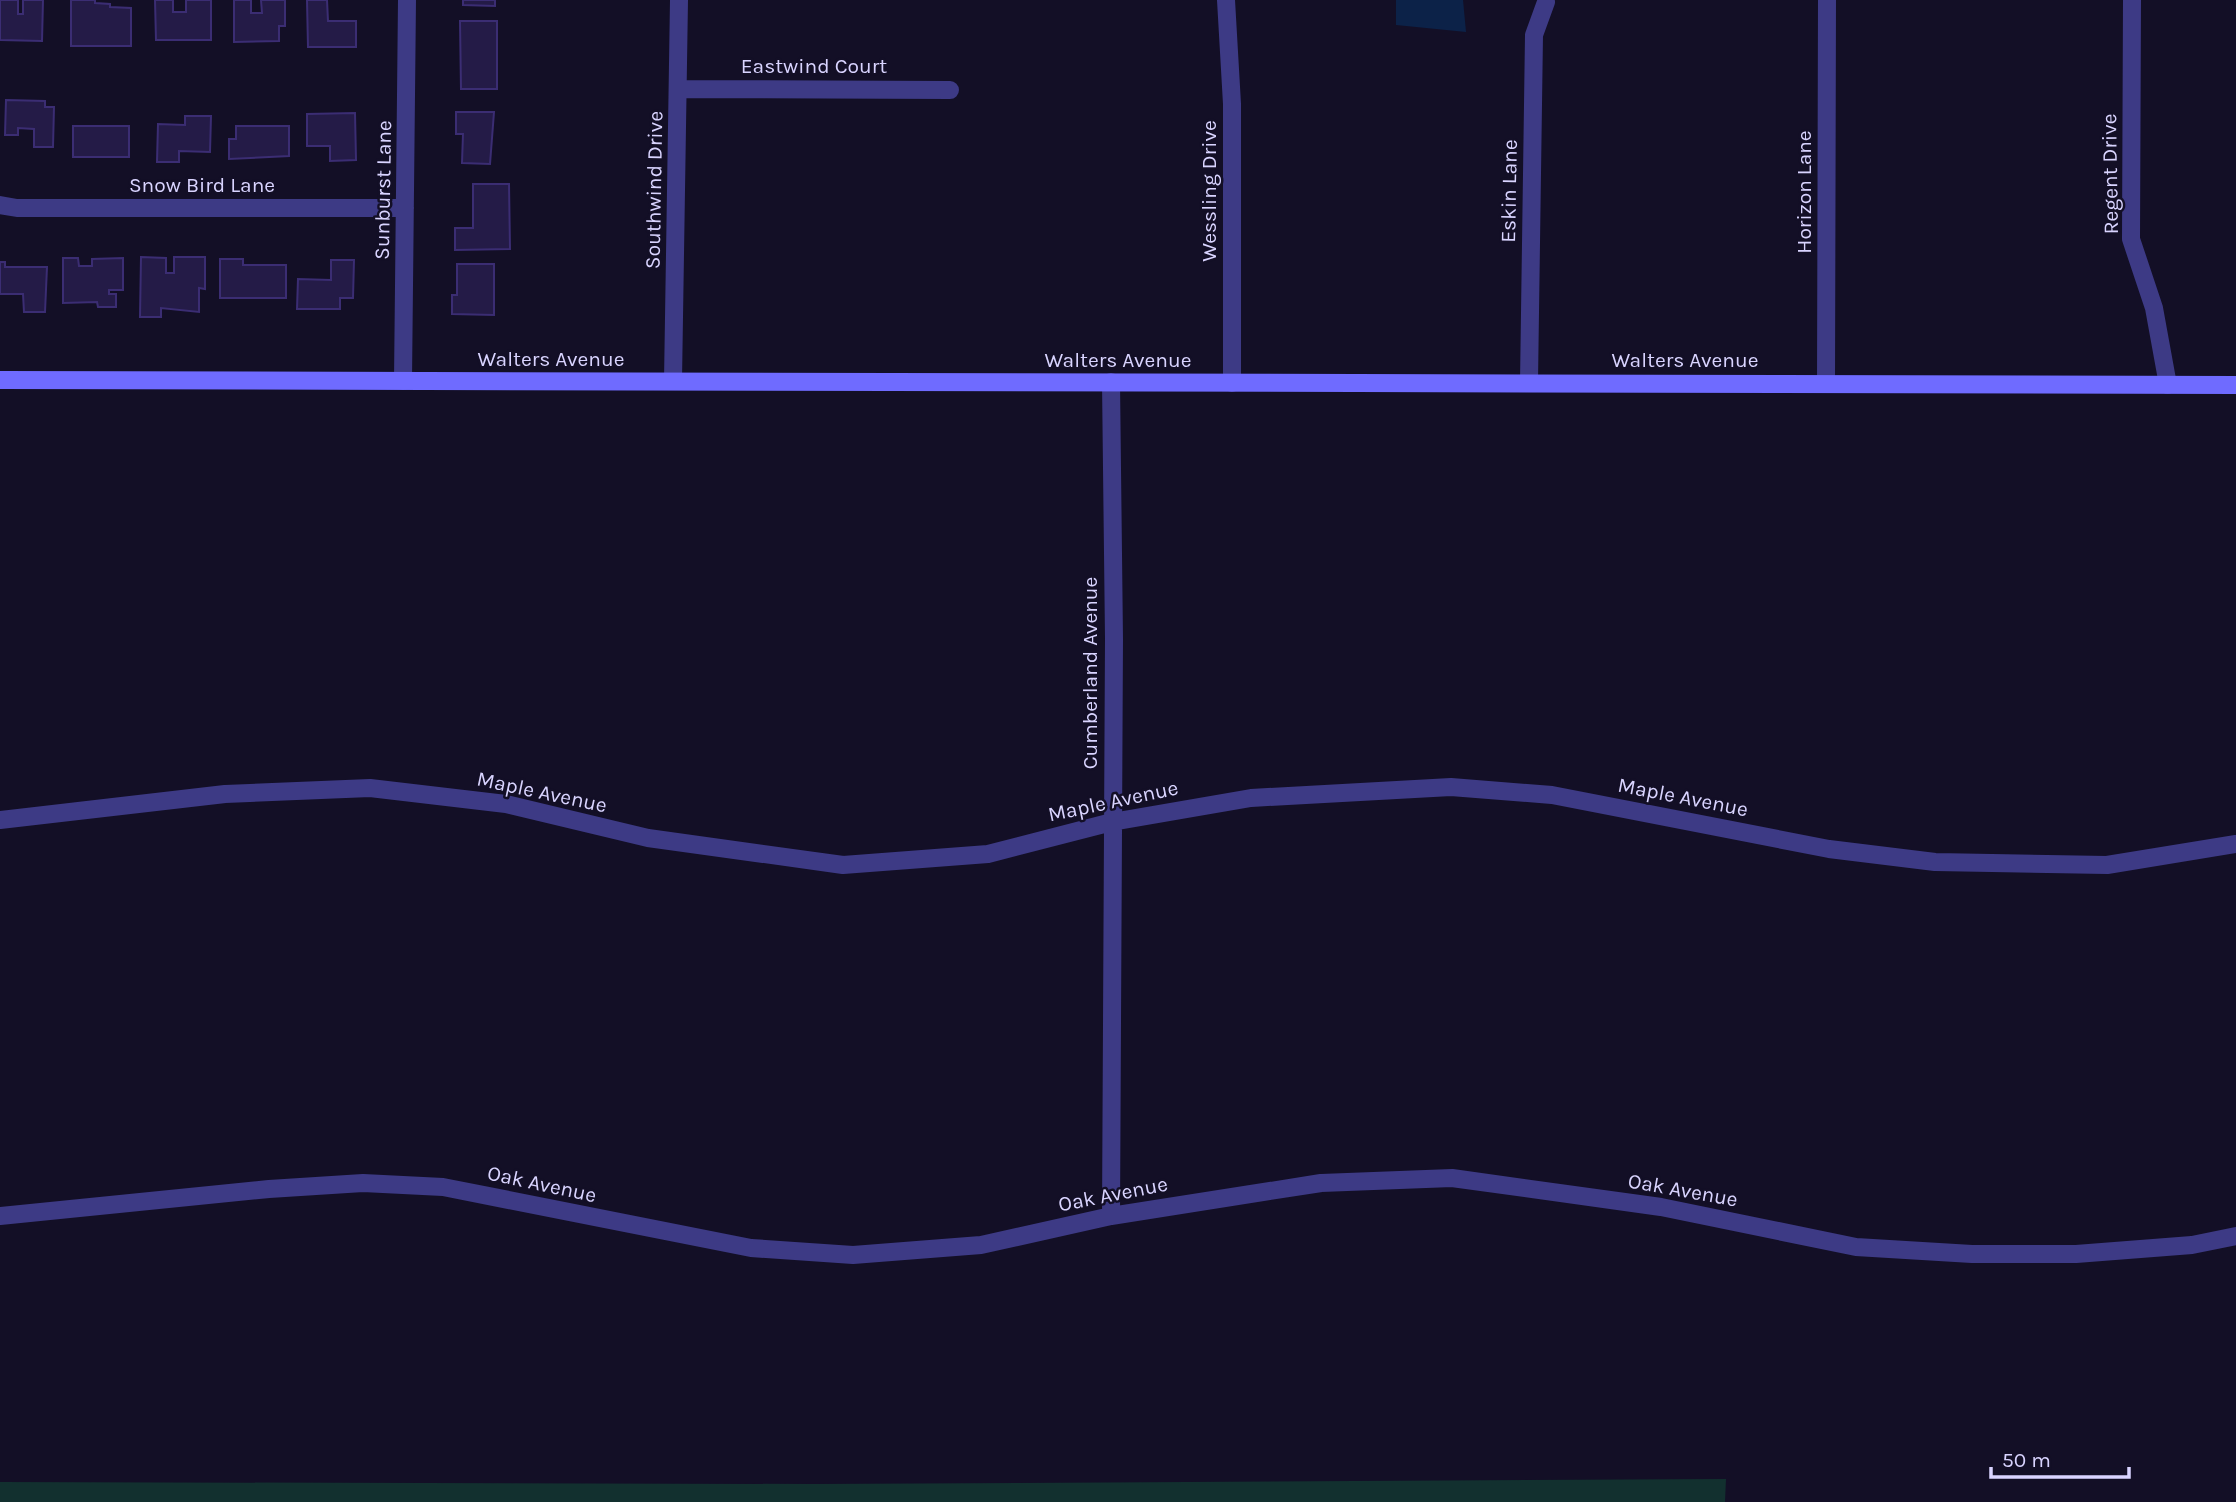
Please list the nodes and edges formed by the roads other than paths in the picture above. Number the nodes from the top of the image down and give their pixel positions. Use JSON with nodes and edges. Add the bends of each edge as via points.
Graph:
{"nodes":[{"id":1,"x":407,"y":0,"type":"edge"},
{"id":2,"x":679,"y":0,"type":"edge"},
{"id":3,"x":1226,"y":0,"type":"edge"},
{"id":4,"x":1827,"y":0,"type":"edge"},
{"id":5,"x":2132,"y":0,"type":"edge"},
{"id":6,"x":1546,"y":1,"type":"edge"},
{"id":7,"x":678,"y":89,"type":"junction"},
{"id":8,"x":950,"y":90,"type":"dead end"},
{"id":9,"x":0,"y":205,"type":"edge"},
{"id":10,"x":405,"y":208,"type":"junction"},
{"id":11,"x":0,"y":380,"type":"edge"},
{"id":12,"x":403,"y":381,"type":"junction"},
{"id":13,"x":673,"y":382,"type":"junction"},
{"id":14,"x":1111,"y":382,"type":"junction"},
{"id":15,"x":1529,"y":382,"type":"junction"},
{"id":16,"x":1232,"y":383,"type":"junction"},
{"id":17,"x":1826,"y":384,"type":"junction"},
{"id":18,"x":2168,"y":385,"type":"junction"},
{"id":19,"x":2236,"y":385,"type":"edge"},
{"id":20,"x":0,"y":820,"type":"edge"},
{"id":21,"x":1112,"y":822,"type":"junction"},
{"id":22,"x":2236,"y":844,"type":"edge"},
{"id":23,"x":0,"y":1216,"type":"edge"},
{"id":24,"x":1111,"y":1216,"type":"junction"},
{"id":25,"x":2236,"y":1236,"type":"edge"}],
"edges":[{"from":1,"to":10,"type":"street","name":"Sunburst Lane"},
{"from":2,"to":7,"type":"street","name":"Southwind Drive"},
{"from":3,"to":16,"type":"street","name":"Wessling Drive","via":[[1232,104]]},
{"from":4,"to":17,"type":"street","name":"Horizon Lane"},
{"from":5,"to":18,"type":"street","name":"Regent Drive","via":[[2131,239],[2154,307]]},
{"from":6,"to":15,"type":"street","name":"Eskin Lane","via":[[1534,35]]},
{"from":7,"to":8,"type":"street","name":"Eastwind Court"},
{"from":7,"to":13,"type":"street","name":"Southwind Drive"},
{"from":9,"to":10,"type":"street","name":"Snow Bird Lane"},
{"from":10,"to":12,"type":"street","name":"Sunburst Lane"},
{"from":11,"to":12,"type":"main road","name":"Walters Avenue"},
{"from":12,"to":13,"type":"main road","name":"Walters Avenue"},
{"from":13,"to":14,"type":"main road","name":"Walters Avenue"},
{"from":14,"to":16,"type":"main road","name":"Walters Avenue"},
{"from":14,"to":21,"type":"street","name":"Cumberland Avenue"},
{"from":15,"to":16,"type":"main road","name":"Walters Avenue"},
{"from":15,"to":17,"type":"main road","name":"Walters Avenue"},
{"from":17,"to":18,"type":"main road","name":"Walters Avenue"},
{"from":18,"to":19,"type":"main road","name":"Walters Avenue"},
{"from":20,"to":21,"type":"street","name":"Maple Avenue","via":[[225,794],[370,788],[506,804],[648,838],[843,865],[988,854]]},
{"from":21,"to":22,"type":"street","name":"Maple Avenue","via":[[1251,798],[1451,787],[1552,794],[1829,849],[1935,862],[2107,865]]},
{"from":21,"to":24,"type":"street","name":"Cumberland Avenue"},
{"from":23,"to":24,"type":"street","name":"Oak Avenue","via":[[363,1183],[443,1187],[751,1248],[853,1255],[981,1245]]},
{"from":24,"to":25,"type":"street","name":"Oak Avenue","via":[[1321,1183],[1452,1178],[1661,1207],[1856,1247],[2076,1254],[2192,1245]]}]}
